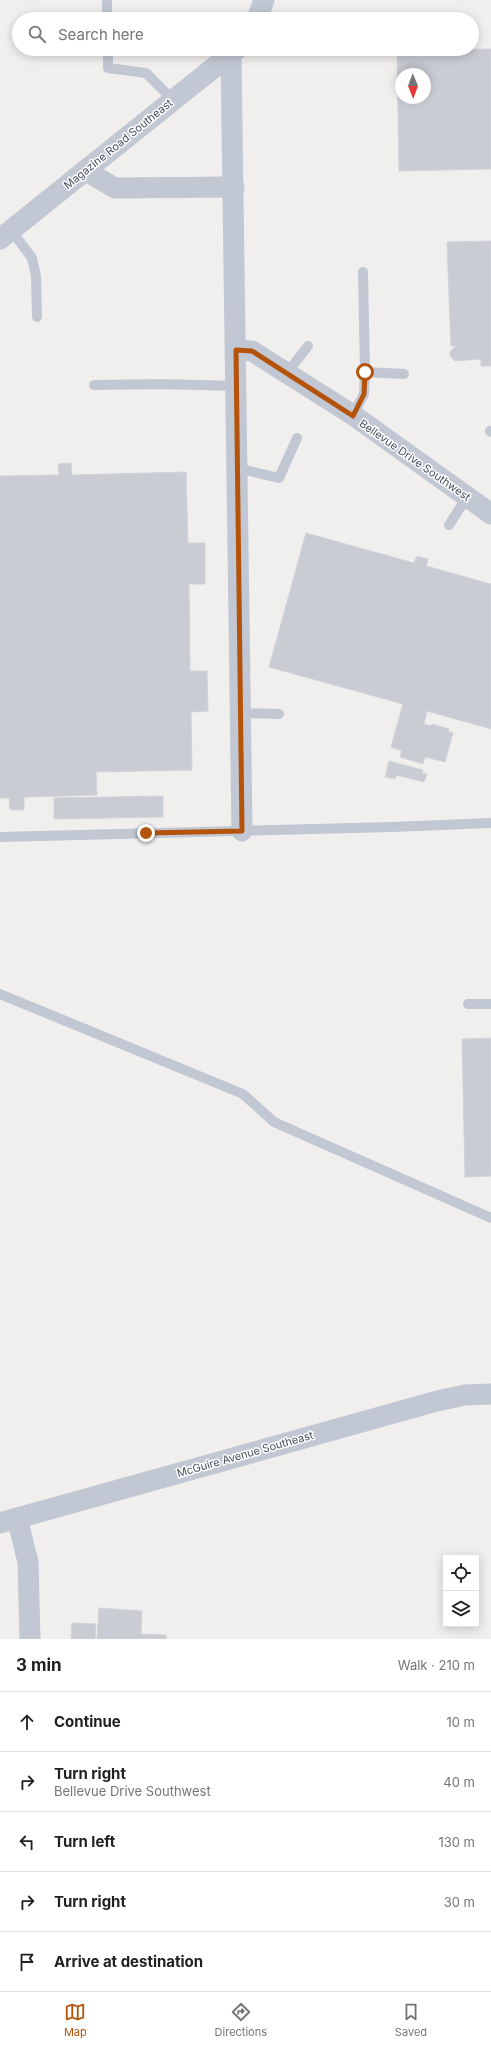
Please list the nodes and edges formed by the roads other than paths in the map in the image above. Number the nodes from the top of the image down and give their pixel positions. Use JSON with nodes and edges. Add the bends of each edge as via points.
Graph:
{"nodes":[{"id":1,"x":107,"y":0,"type":"edge"},
{"id":2,"x":264,"y":0,"type":"edge"},
{"id":3,"x":107,"y":12,"type":"edge"},
{"id":4,"x":260,"y":12,"type":"edge"},
{"id":5,"x":108,"y":56,"type":"edge"},
{"id":6,"x":229,"y":56,"type":"edge"},
{"id":7,"x":234,"y":56,"type":"edge"},
{"id":8,"x":173,"y":100,"type":"junction"},
{"id":9,"x":86,"y":171,"type":"junction"},
{"id":10,"x":234,"y":187,"type":"junction"},
{"id":11,"x":6,"y":235,"type":"edge"},
{"id":12,"x":363,"y":272,"type":"dead end"},
{"id":13,"x":37,"y":317,"type":"dead end"},
{"id":14,"x":308,"y":346,"type":"dead end"},
{"id":15,"x":236,"y":350,"type":"junction"},
{"id":16,"x":365,"y":372,"type":"junction"},
{"id":17,"x":287,"y":373,"type":"junction"},
{"id":18,"x":404,"y":374,"type":"dead end"},
{"id":19,"x":94,"y":385,"type":"dead end"},
{"id":20,"x":236,"y":386,"type":"junction"},
{"id":21,"x":353,"y":416,"type":"junction"},
{"id":22,"x":297,"y":438,"type":"dead end"},
{"id":23,"x":237,"y":468,"type":"junction"},
{"id":24,"x":467,"y":497,"type":"junction"},
{"id":25,"x":489,"y":509,"type":"edge"},
{"id":26,"x":449,"y":525,"type":"dead end"},
{"id":27,"x":240,"y":712,"type":"junction"},
{"id":28,"x":280,"y":714,"type":"dead end"},
{"id":29,"x":491,"y":822,"type":"edge"},
{"id":30,"x":242,"y":831,"type":"junction"},
{"id":31,"x":0,"y":837,"type":"edge"},
{"id":32,"x":0,"y":994,"type":"edge"},
{"id":33,"x":468,"y":1004,"type":"dead end"},
{"id":34,"x":491,"y":1004,"type":"edge"},
{"id":35,"x":491,"y":1218,"type":"edge"},
{"id":36,"x":491,"y":1394,"type":"edge"},
{"id":37,"x":8,"y":1520,"type":"edge"},
{"id":38,"x":30,"y":1639,"type":"edge"}],
"edges":[{"from":1,"to":3,"type":"lane"},
{"from":2,"to":4,"type":"street"},
{"from":5,"to":8,"type":"lane","via":[[108,68],[146,73]]},
{"from":6,"to":8,"type":"street","name":"Magazine Road Southeast"},
{"from":7,"to":10,"type":"street"},
{"from":8,"to":9,"type":"street","name":"Magazine Road Southeast"},
{"from":9,"to":10,"type":"street","via":[[115,188]]},
{"from":9,"to":11,"type":"street","name":"Magazine Road Southeast"},
{"from":10,"to":15,"type":"street"},
{"from":11,"to":13,"type":"lane","via":[[32,258],[36,276]]},
{"from":12,"to":16,"type":"lane"},
{"from":14,"to":17,"type":"lane"},
{"from":15,"to":17,"type":"street","name":"Bellevue Drive Southwest","via":[[252,351]]},
{"from":15,"to":20,"type":"street"},
{"from":16,"to":18,"type":"lane"},
{"from":16,"to":21,"type":"lane","via":[[364,394]]},
{"from":17,"to":21,"type":"street","name":"Bellevue Drive Southwest"},
{"from":19,"to":20,"type":"lane"},
{"from":20,"to":23,"type":"street"},
{"from":21,"to":24,"type":"street","name":"Bellevue Drive Southwest"},
{"from":22,"to":23,"type":"lane","via":[[279,478]]},
{"from":23,"to":27,"type":"street"},
{"from":24,"to":25,"type":"street","name":"Bellevue Drive Southwest"},
{"from":24,"to":26,"type":"lane"},
{"from":27,"to":28,"type":"lane"},
{"from":27,"to":30,"type":"street"},
{"from":29,"to":30,"type":"lane"},
{"from":30,"to":31,"type":"lane"},
{"from":32,"to":35,"type":"lane","via":[[243,1094],[274,1122]]},
{"from":33,"to":34,"type":"lane"},
{"from":36,"to":37,"type":"street","name":"McGuire Avenue Southeast","via":[[465,1395],[437,1401]]},
{"from":37,"to":38,"type":"street","via":[[28,1562]]}]}
